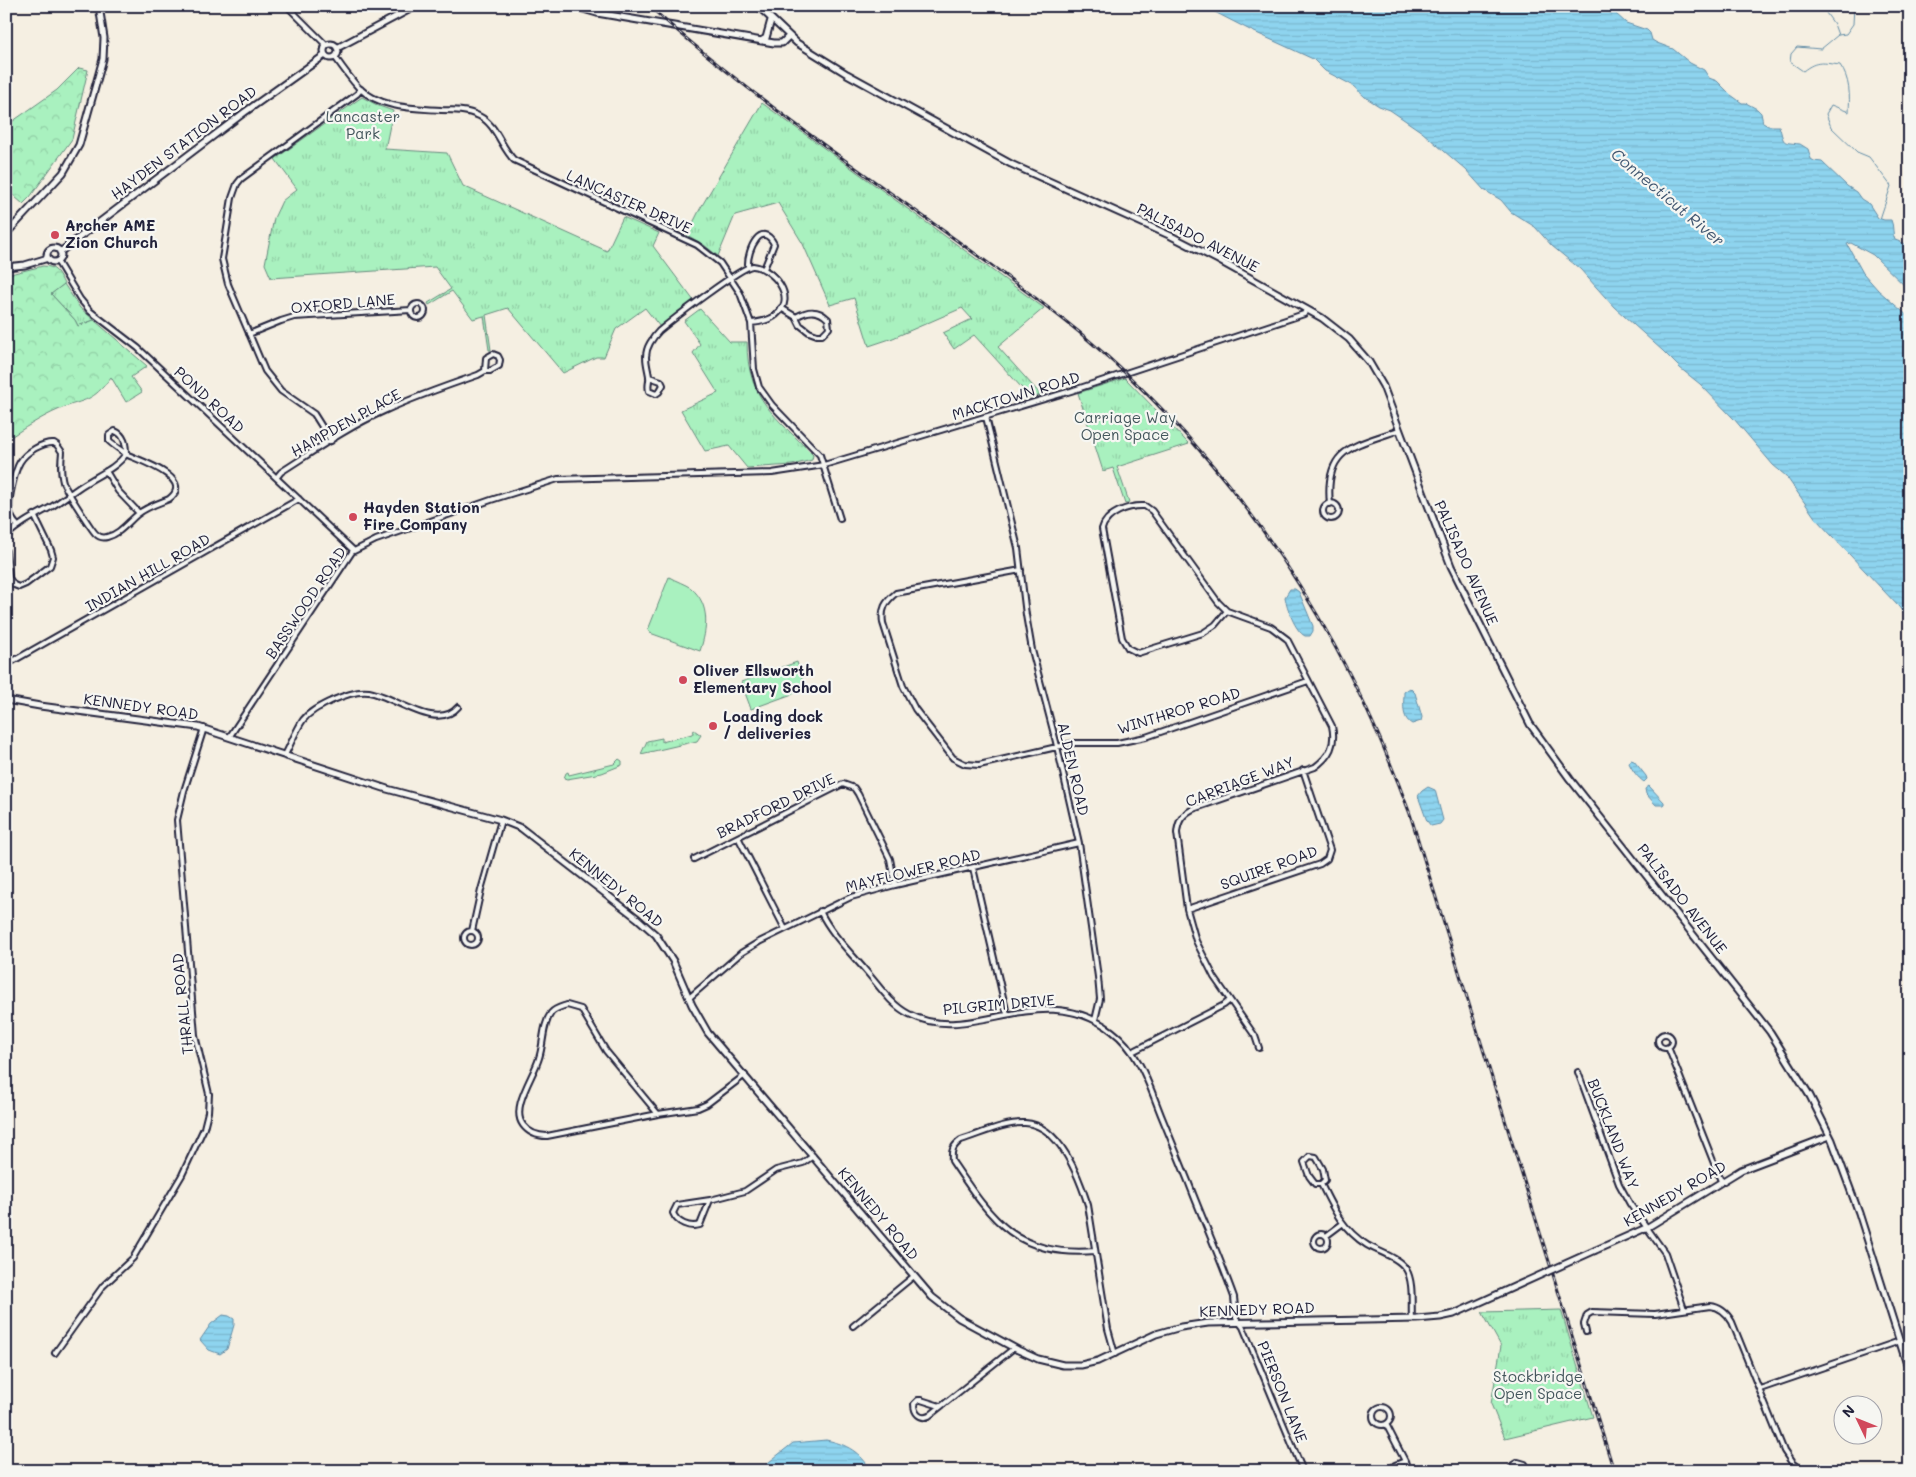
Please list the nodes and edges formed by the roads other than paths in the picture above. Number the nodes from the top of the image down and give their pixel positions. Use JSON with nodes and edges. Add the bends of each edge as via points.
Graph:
{"nodes":[{"id":1,"x":99,"y":6,"type":"edge"},
{"id":2,"x":287,"y":6,"type":"edge"},
{"id":3,"x":416,"y":6,"type":"edge"},
{"id":4,"x":573,"y":6,"type":"edge"},
{"id":5,"x":758,"y":6,"type":"edge"},
{"id":6,"x":771,"y":20,"type":"junction"},
{"id":7,"x":789,"y":36,"type":"junction"},
{"id":8,"x":761,"y":41,"type":"junction"},
{"id":9,"x":327,"y":46,"type":"junction"},
{"id":10,"x":337,"y":48,"type":"junction"},
{"id":11,"x":326,"y":55,"type":"junction"},
{"id":12,"x":335,"y":57,"type":"junction"},
{"id":13,"x":361,"y":89,"type":"junction"},
{"id":14,"x":6,"y":234,"type":"edge"},
{"id":15,"x":60,"y":252,"type":"junction"},
{"id":16,"x":48,"y":258,"type":"junction"},
{"id":17,"x":57,"y":261,"type":"junction"},
{"id":18,"x":748,"y":266,"type":"junction"},
{"id":19,"x":6,"y":267,"type":"edge"},
{"id":20,"x":764,"y":269,"type":"junction"},
{"id":21,"x":731,"y":277,"type":"junction"},
{"id":22,"x":781,"y":308,"type":"junction"},
{"id":23,"x":411,"y":310,"type":"dead end"},
{"id":24,"x":1306,"y":310,"type":"junction"},
{"id":25,"x":796,"y":317,"type":"junction"},
{"id":26,"x":751,"y":323,"type":"junction"},
{"id":27,"x":249,"y":334,"type":"junction"},
{"id":28,"x":485,"y":371,"type":"junction"},
{"id":29,"x":649,"y":377,"type":"junction"},
{"id":30,"x":986,"y":417,"type":"junction"},
{"id":31,"x":1399,"y":430,"type":"junction"},
{"id":32,"x":331,"y":441,"type":"junction"},
{"id":33,"x":126,"y":454,"type":"junction"},
{"id":34,"x":824,"y":465,"type":"junction"},
{"id":35,"x":106,"y":471,"type":"junction"},
{"id":36,"x":724,"y":474,"type":"joint"},
{"id":37,"x":276,"y":477,"type":"junction"},
{"id":38,"x":69,"y":494,"type":"junction"},
{"id":39,"x":299,"y":499,"type":"junction"},
{"id":40,"x":1330,"y":504,"type":"junction"},
{"id":41,"x":139,"y":513,"type":"junction"},
{"id":42,"x":34,"y":515,"type":"junction"},
{"id":43,"x":840,"y":519,"type":"dead end"},
{"id":44,"x":18,"y":526,"type":"junction"},
{"id":45,"x":6,"y":536,"type":"edge"},
{"id":46,"x":353,"y":550,"type":"junction"},
{"id":47,"x":6,"y":551,"type":"edge"},
{"id":48,"x":1021,"y":570,"type":"junction"},
{"id":49,"x":1227,"y":611,"type":"junction"},
{"id":50,"x":6,"y":665,"type":"edge"},
{"id":51,"x":1308,"y":681,"type":"junction"},
{"id":52,"x":6,"y":700,"type":"edge"},
{"id":53,"x":458,"y":707,"type":"dead end"},
{"id":54,"x":204,"y":728,"type":"junction"},
{"id":55,"x":230,"y":736,"type":"junction"},
{"id":56,"x":1058,"y":747,"type":"junction"},
{"id":57,"x":285,"y":755,"type":"junction"},
{"id":58,"x":1303,"y":770,"type":"junction"},
{"id":59,"x":501,"y":820,"type":"junction"},
{"id":60,"x":738,"y":837,"type":"junction"},
{"id":61,"x":1079,"y":843,"type":"junction"},
{"id":62,"x":694,"y":859,"type":"dead end"},
{"id":63,"x":973,"y":868,"type":"junction"},
{"id":64,"x":895,"y":884,"type":"junction"},
{"id":65,"x":1187,"y":909,"type":"junction"},
{"id":66,"x":820,"y":912,"type":"junction"},
{"id":67,"x":785,"y":929,"type":"junction"},
{"id":68,"x":472,"y":931,"type":"dead end"},
{"id":69,"x":689,"y":998,"type":"junction"},
{"id":70,"x":1230,"y":1000,"type":"junction"},
{"id":71,"x":1006,"y":1014,"type":"junction"},
{"id":72,"x":1095,"y":1020,"type":"junction"},
{"id":73,"x":1668,"y":1047,"type":"dead end"},
{"id":74,"x":1259,"y":1048,"type":"dead end"},
{"id":75,"x":1132,"y":1052,"type":"junction"},
{"id":76,"x":1578,"y":1072,"type":"dead end"},
{"id":77,"x":744,"y":1075,"type":"junction"},
{"id":78,"x":658,"y":1114,"type":"junction"},
{"id":79,"x":1830,"y":1136,"type":"junction"},
{"id":80,"x":813,"y":1156,"type":"junction"},
{"id":81,"x":1721,"y":1181,"type":"junction"},
{"id":82,"x":1322,"y":1184,"type":"junction"},
{"id":83,"x":710,"y":1200,"type":"junction"},
{"id":84,"x":1342,"y":1224,"type":"junction"},
{"id":85,"x":1648,"y":1227,"type":"junction"},
{"id":86,"x":1326,"y":1236,"type":"dead end"},
{"id":87,"x":1095,"y":1251,"type":"junction"},
{"id":88,"x":914,"y":1276,"type":"junction"},
{"id":89,"x":1684,"y":1309,"type":"junction"},
{"id":90,"x":1412,"y":1319,"type":"junction"},
{"id":91,"x":1239,"y":1322,"type":"junction"},
{"id":92,"x":853,"y":1326,"type":"dead end"},
{"id":93,"x":1586,"y":1332,"type":"dead end"},
{"id":94,"x":1900,"y":1341,"type":"junction"},
{"id":95,"x":1014,"y":1348,"type":"junction"},
{"id":96,"x":56,"y":1353,"type":"dead end"},
{"id":97,"x":1115,"y":1354,"type":"junction"},
{"id":98,"x":1910,"y":1374,"type":"edge"},
{"id":99,"x":1760,"y":1389,"type":"junction"},
{"id":100,"x":940,"y":1406,"type":"junction"},
{"id":101,"x":1386,"y":1424,"type":"junction"},
{"id":102,"x":1405,"y":1460,"type":"junction"},
{"id":103,"x":1303,"y":1471,"type":"edge"},
{"id":104,"x":1391,"y":1471,"type":"edge"},
{"id":105,"x":1408,"y":1471,"type":"edge"},
{"id":106,"x":1510,"y":1471,"type":"edge"},
{"id":107,"x":1528,"y":1471,"type":"edge"},
{"id":108,"x":1803,"y":1471,"type":"edge"}],
"edges":[{"from":1,"to":14,"type":"street","via":[[104,42],[102,63],[79,145],[58,178]]},
{"from":2,"to":9,"type":"street"},
{"from":3,"to":10,"type":"street"},
{"from":4,"to":8,"type":"street"},
{"from":5,"to":6,"type":"street","name":"PALISADO AVENUE"},
{"from":6,"to":7,"type":"street","name":"PALISADO AVENUE"},
{"from":6,"to":8,"type":"street","via":[[766,38]]},
{"from":7,"to":8,"type":"street","via":[[779,44]]},
{"from":7,"to":24,"type":"street","name":"PALISADO AVENUE","via":[[822,60],[996,157],[1170,236]]},
{"from":9,"to":10,"type":"street"},
{"from":9,"to":11,"type":"street","via":[[324,50]]},
{"from":10,"to":12,"type":"street"},
{"from":11,"to":12,"type":"street"},
{"from":11,"to":15,"type":"street","name":"HAYDEN STATION ROAD"},
{"from":12,"to":13,"type":"street","name":"LANCASTER DRIVE"},
{"from":13,"to":21,"type":"street","name":"LANCASTER DRIVE","via":[[376,100],[397,106],[478,115],[489,124],[514,160],[697,245],[720,263]]},
{"from":13,"to":27,"type":"street","via":[[237,184],[222,259],[228,284]]},
{"from":15,"to":16,"type":"street","via":[[51,250]]},
{"from":15,"to":17,"type":"street"},
{"from":16,"to":17,"type":"street"},
{"from":16,"to":19,"type":"street"},
{"from":17,"to":37,"type":"street","name":"POND ROAD","via":[[90,312],[138,348]]},
{"from":18,"to":20,"type":"street"},
{"from":18,"to":20,"type":"street","via":[[747,256],[752,244],[764,235],[774,244]]},
{"from":18,"to":21,"type":"street"},
{"from":20,"to":22,"type":"street","via":[[778,280],[782,288]]},
{"from":21,"to":26,"type":"street","name":"LANCASTER DRIVE","via":[[746,304]]},
{"from":21,"to":29,"type":"street","via":[[655,336],[646,353]]},
{"from":22,"to":25,"type":"street"},
{"from":22,"to":26,"type":"street","via":[[771,318]]},
{"from":23,"to":27,"type":"street","name":"OXFORD LANE","via":[[294,317]]},
{"from":24,"to":30,"type":"street","name":"MACKTOWN ROAD","via":[[1304,314]]},
{"from":24,"to":31,"type":"street","name":"PALISADO AVENUE","via":[[1336,328],[1369,362],[1383,386]]},
{"from":25,"to":25,"type":"street","via":[[816,311],[828,319],[829,328],[822,335],[817,335],[800,325]]},
{"from":26,"to":34,"type":"street","name":"LANCASTER DRIVE","via":[[754,369],[759,387],[820,455]]},
{"from":27,"to":32,"type":"street","via":[[274,384],[314,414]]},
{"from":28,"to":28,"type":"street","name":"HAMPDEN PLACE","via":[[486,358],[492,354],[498,356],[498,366]]},
{"from":28,"to":32,"type":"street","name":"HAMPDEN PLACE","via":[[382,412]]},
{"from":29,"to":29,"type":"street","via":[[649,391],[656,394],[662,385],[658,379]]},
{"from":30,"to":34,"type":"street","name":"MACKTOWN ROAD"},
{"from":30,"to":48,"type":"street","name":"ALDEN ROAD","via":[[1014,525]]},
{"from":31,"to":40,"type":"street","via":[[1355,446],[1341,455],[1329,477]]},
{"from":31,"to":79,"type":"street","name":"PALISADO AVENUE","via":[[1451,566],[1533,730],[1770,1032],[1810,1096]]},
{"from":32,"to":37,"type":"street","name":"HAMPDEN PLACE"},
{"from":33,"to":33,"type":"street","via":[[122,436],[111,432],[108,442]]},
{"from":33,"to":35,"type":"street","via":[[116,466]]},
{"from":33,"to":41,"type":"street","via":[[158,467],[170,477],[176,488],[169,499]]},
{"from":34,"to":36,"type":"street","name":"MACKTOWN ROAD","via":[[772,473]]},
{"from":34,"to":43,"type":"street","name":"LANCASTER DRIVE"},
{"from":35,"to":38,"type":"street"},
{"from":35,"to":41,"type":"street","via":[[118,491]]},
{"from":36,"to":46,"type":"street","name":"BASSWOOD ROAD","via":[[558,479],[494,498]]},
{"from":37,"to":39,"type":"street","name":"POND ROAD"},
{"from":38,"to":41,"type":"street","via":[[98,536],[105,538]]},
{"from":38,"to":42,"type":"street"},
{"from":38,"to":44,"type":"street","via":[[61,476],[60,448],[50,443],[36,448],[19,464],[10,499],[9,511]]},
{"from":39,"to":46,"type":"street","name":"POND ROAD"},
{"from":39,"to":50,"type":"street","name":"INDIAN HILL ROAD"},
{"from":40,"to":40,"type":"street","via":[[1324,508],[1327,519],[1338,515],[1336,505]]},
{"from":42,"to":44,"type":"street"},
{"from":42,"to":47,"type":"street","via":[[51,550],[50,566],[26,584],[14,585],[9,578]]},
{"from":44,"to":45,"type":"street"},
{"from":46,"to":55,"type":"street","name":"BASSWOOD ROAD"},
{"from":48,"to":56,"type":"street","name":"ALDEN ROAD","via":[[1032,650]]},
{"from":48,"to":56,"type":"street","name":"WINTHROP ROAD","via":[[896,593],[885,604],[881,613],[882,623],[910,702],[959,762],[979,765]]},
{"from":49,"to":49,"type":"street","name":"CARRIAGE WAY","via":[[1148,508],[1135,507],[1113,514],[1105,521],[1102,529],[1107,561],[1122,638],[1128,648],[1144,652],[1203,633]]},
{"from":49,"to":51,"type":"street","name":"CARRIAGE WAY","via":[[1279,632],[1287,639]]},
{"from":51,"to":56,"type":"street","name":"WINTHROP ROAD","via":[[1139,738],[1117,743],[1080,742]]},
{"from":51,"to":58,"type":"street","name":"CARRIAGE WAY","via":[[1332,726],[1334,740],[1327,756],[1315,767]]},
{"from":52,"to":54,"type":"street","name":"KENNEDY ROAD"},
{"from":53,"to":57,"type":"street","via":[[448,715],[433,716],[380,695],[357,692],[310,713]]},
{"from":54,"to":55,"type":"street","name":"KENNEDY ROAD"},
{"from":54,"to":96,"type":"street","name":"THRALL ROAD","via":[[177,820],[195,1035],[209,1094],[208,1112],[182,1175],[132,1258],[103,1286]]},
{"from":55,"to":57,"type":"street","name":"KENNEDY ROAD"},
{"from":56,"to":61,"type":"street","name":"ALDEN ROAD"},
{"from":57,"to":59,"type":"street","name":"KENNEDY ROAD","via":[[386,789]]},
{"from":58,"to":65,"type":"street","name":"CARRIAGE WAY","via":[[1192,809],[1181,818],[1177,833]]},
{"from":58,"to":65,"type":"street","name":"SQUIRE ROAD","via":[[1330,850],[1327,859]]},
{"from":59,"to":68,"type":"street"},
{"from":59,"to":69,"type":"street","name":"KENNEDY ROAD","via":[[531,835],[648,927],[663,944]]},
{"from":60,"to":62,"type":"street","name":"BRADFORD DRIVE"},
{"from":60,"to":64,"type":"street","name":"BRADFORD DRIVE","via":[[843,784],[848,785],[858,794],[886,849]]},
{"from":60,"to":67,"type":"street"},
{"from":61,"to":63,"type":"street","name":"MAYFLOWER ROAD"},
{"from":61,"to":72,"type":"street","name":"ALDEN ROAD","via":[[1100,999]]},
{"from":63,"to":64,"type":"street","name":"MAYFLOWER ROAD"},
{"from":63,"to":71,"type":"street"},
{"from":64,"to":66,"type":"street","name":"MAYFLOWER ROAD","via":[[851,897]]},
{"from":65,"to":70,"type":"street","name":"CARRIAGE WAY","via":[[1196,941]]},
{"from":66,"to":67,"type":"street","name":"MAYFLOWER ROAD"},
{"from":66,"to":71,"type":"street","name":"PILGRIM DRIVE","via":[[889,997],[908,1013],[946,1024]]},
{"from":67,"to":69,"type":"street","name":"MAYFLOWER ROAD","via":[[741,954]]},
{"from":69,"to":77,"type":"street","name":"KENNEDY ROAD","via":[[700,1021]]},
{"from":70,"to":74,"type":"street","name":"CARRIAGE WAY","via":[[1255,1036]]},
{"from":70,"to":75,"type":"street"},
{"from":71,"to":72,"type":"street","name":"PILGRIM DRIVE","via":[[1057,1009]]},
{"from":72,"to":75,"type":"street","name":"PILGRIM DRIVE","via":[[1120,1037]]},
{"from":73,"to":81,"type":"street"},
{"from":75,"to":91,"type":"street","name":"PILGRIM DRIVE","via":[[1148,1083],[1229,1283]]},
{"from":76,"to":85,"type":"street","name":"BUCKLAND WAY","via":[[1619,1184]]},
{"from":77,"to":78,"type":"street","via":[[707,1104]]},
{"from":77,"to":80,"type":"street","name":"KENNEDY ROAD"},
{"from":78,"to":78,"type":"street","via":[[606,1051],[581,1009],[567,1005],[552,1011],[547,1019],[537,1066],[520,1102],[519,1117],[526,1129],[547,1136]]},
{"from":79,"to":81,"type":"street","name":"KENNEDY ROAD"},
{"from":79,"to":94,"type":"street","name":"PALISADO AVENUE","via":[[1859,1213]]},
{"from":80,"to":83,"type":"street","via":[[803,1163],[776,1170],[745,1191]]},
{"from":80,"to":88,"type":"street","name":"KENNEDY ROAD"},
{"from":81,"to":85,"type":"street","name":"KENNEDY ROAD"},
{"from":82,"to":82,"type":"street","via":[[1325,1180],[1323,1169],[1316,1157],[1310,1156],[1304,1162],[1309,1176],[1315,1184]]},
{"from":82,"to":84,"type":"street"},
{"from":83,"to":83,"type":"street","via":[[677,1206],[673,1216],[680,1222],[700,1225]]},
{"from":84,"to":86,"type":"street"},
{"from":84,"to":90,"type":"street","via":[[1406,1270]]},
{"from":85,"to":89,"type":"street","name":"BUCKLAND WAY","via":[[1666,1253]]},
{"from":85,"to":90,"type":"street","name":"KENNEDY ROAD","bridge":true,"via":[[1454,1314]]},
{"from":87,"to":87,"type":"street","via":[[1082,1186],[1063,1149],[1045,1131],[1031,1124],[1017,1124],[956,1144],[951,1151],[952,1161],[1001,1225],[1035,1245],[1062,1251]]},
{"from":87,"to":97,"type":"street"},
{"from":88,"to":92,"type":"street"},
{"from":88,"to":95,"type":"street","name":"KENNEDY ROAD","via":[[951,1312]]},
{"from":89,"to":93,"type":"street","via":[[1655,1314],[1592,1312],[1584,1324]]},
{"from":89,"to":99,"type":"street","via":[[1715,1306],[1726,1313]]},
{"from":90,"to":91,"type":"street","name":"KENNEDY ROAD"},
{"from":91,"to":97,"type":"street","name":"KENNEDY ROAD","via":[[1181,1327],[1146,1338]]},
{"from":91,"to":103,"type":"street","name":"PIERSON LANE"},
{"from":94,"to":98,"type":"street","name":"PALISADO AVENUE"},
{"from":94,"to":99,"type":"street"},
{"from":95,"to":97,"type":"street","name":"KENNEDY ROAD","via":[[1038,1359],[1063,1364],[1089,1363]]},
{"from":95,"to":100,"type":"street"},
{"from":99,"to":108,"type":"street","via":[[1784,1451]]},
{"from":100,"to":100,"type":"street","via":[[929,1416],[922,1417],[916,1413],[914,1404],[921,1400]]},
{"from":101,"to":101,"type":"street","via":[[1391,1413],[1386,1408],[1379,1408],[1374,1420],[1381,1425]]},
{"from":101,"to":102,"type":"street"},
{"from":102,"to":104,"type":"street"},
{"from":102,"to":105,"type":"street"},
{"from":106,"to":107,"type":"street","via":[[1518,1462],[1525,1464]]}]}
